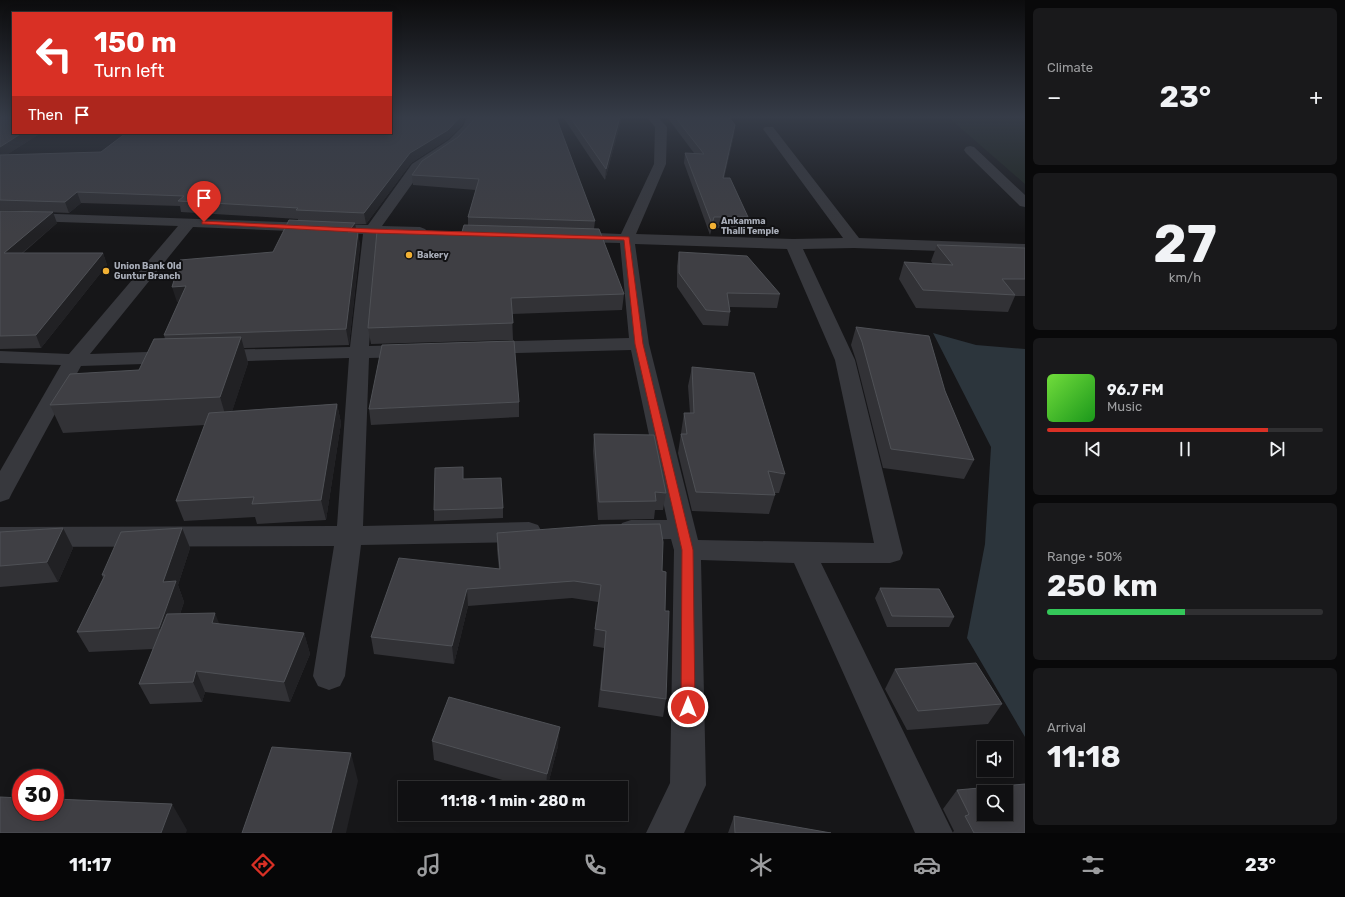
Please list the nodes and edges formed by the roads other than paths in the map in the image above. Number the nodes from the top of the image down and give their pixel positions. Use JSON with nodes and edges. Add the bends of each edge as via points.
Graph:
{"nodes":[{"id":1,"x":434,"y":156,"type":"edge"},
{"id":2,"x":660,"y":156,"type":"edge"},
{"id":3,"x":789,"y":156,"type":"edge"},
{"id":4,"x":976,"y":156,"type":"edge"},
{"id":5,"x":1025,"y":202,"type":"edge"},
{"id":6,"x":0,"y":216,"type":"edge"},
{"id":7,"x":189,"y":222,"type":"junction"},
{"id":8,"x":371,"y":231,"type":"junction"},
{"id":9,"x":433,"y":232,"type":"edge"},
{"id":10,"x":557,"y":236,"type":"edge"},
{"id":11,"x":627,"y":238,"type":"junction"},
{"id":12,"x":854,"y":243,"type":"junction"},
{"id":13,"x":793,"y":244,"type":"junction"},
{"id":14,"x":1025,"y":249,"type":"edge"},
{"id":15,"x":639,"y":344,"type":"junction"},
{"id":16,"x":468,"y":349,"type":"edge"},
{"id":17,"x":429,"y":350,"type":"edge"},
{"id":18,"x":359,"y":352,"type":"junction"},
{"id":19,"x":0,"y":357,"type":"edge"},
{"id":20,"x":74,"y":360,"type":"junction"},
{"id":21,"x":0,"y":494,"type":"edge"},
{"id":22,"x":611,"y":530,"type":"edge"},
{"id":23,"x":555,"y":532,"type":"edge"},
{"id":24,"x":349,"y":536,"type":"junction"},
{"id":25,"x":0,"y":537,"type":"edge"},
{"id":26,"x":685,"y":539,"type":"junction"},
{"id":27,"x":803,"y":554,"type":"junction"},
{"id":28,"x":329,"y":676,"type":"dead end"},
{"id":29,"x":665,"y":833,"type":"edge"},
{"id":30,"x":934,"y":833,"type":"edge"}],
"edges":[{"from":1,"to":8,"type":"street","via":[[417,167]]},
{"from":2,"to":11,"type":"street","via":[[660,164]]},
{"from":3,"to":12,"type":"street"},
{"from":4,"to":5,"type":"street"},
{"from":6,"to":7,"type":"street"},
{"from":7,"to":8,"type":"street"},
{"from":7,"to":20,"type":"street"},
{"from":8,"to":9,"type":"street"},
{"from":8,"to":18,"type":"street"},
{"from":10,"to":11,"type":"street"},
{"from":11,"to":13,"type":"street"},
{"from":11,"to":15,"type":"street"},
{"from":12,"to":13,"type":"street"},
{"from":12,"to":14,"type":"street"},
{"from":13,"to":27,"type":"street","via":[[845,360],[890,553]]},
{"from":15,"to":16,"type":"street"},
{"from":15,"to":26,"type":"street"},
{"from":17,"to":18,"type":"street"},
{"from":18,"to":20,"type":"street"},
{"from":18,"to":24,"type":"street"},
{"from":19,"to":20,"type":"street"},
{"from":20,"to":21,"type":"street"},
{"from":22,"to":26,"type":"street"},
{"from":23,"to":24,"type":"street"},
{"from":24,"to":25,"type":"street"},
{"from":24,"to":28,"type":"street"},
{"from":26,"to":27,"type":"street"},
{"from":26,"to":29,"type":"street","via":[[688,785]]},
{"from":27,"to":30,"type":"street"}]}
